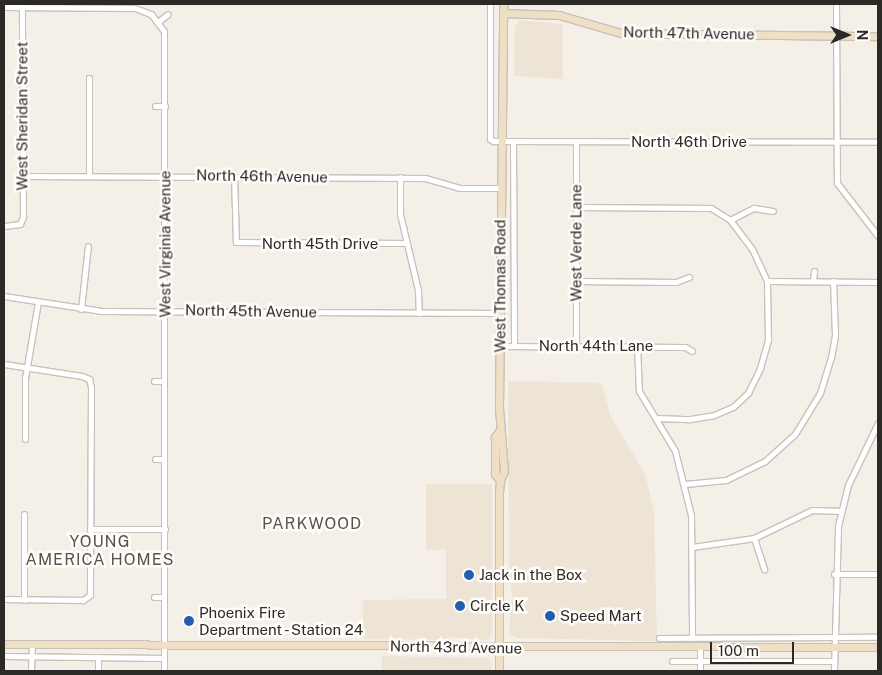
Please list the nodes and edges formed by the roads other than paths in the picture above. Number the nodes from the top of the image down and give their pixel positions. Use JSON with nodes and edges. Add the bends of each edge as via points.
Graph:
{"nodes":[{"id":1,"x":490,"y":4,"type":"edge"},
{"id":2,"x":503,"y":4,"type":"edge"},
{"id":3,"x":836,"y":4,"type":"edge"},
{"id":4,"x":4,"y":7,"type":"edge"},
{"id":5,"x":22,"y":7,"type":"junction"},
{"id":6,"x":503,"y":13,"type":"junction"},
{"id":7,"x":168,"y":14,"type":"dead end"},
{"id":8,"x":159,"y":21,"type":"junction"},
{"id":9,"x":836,"y":36,"type":"junction"},
{"id":10,"x":878,"y":36,"type":"edge"},
{"id":11,"x":89,"y":78,"type":"dead end"},
{"id":12,"x":155,"y":106,"type":"dead end"},
{"id":13,"x":165,"y":106,"type":"junction"},
{"id":14,"x":576,"y":141,"type":"junction"},
{"id":15,"x":500,"y":142,"type":"junction"},
{"id":16,"x":513,"y":142,"type":"junction"},
{"id":17,"x":836,"y":142,"type":"junction"},
{"id":18,"x":878,"y":142,"type":"edge"},
{"id":19,"x":89,"y":175,"type":"junction"},
{"id":20,"x":165,"y":175,"type":"junction"},
{"id":21,"x":22,"y":176,"type":"junction"},
{"id":22,"x":234,"y":176,"type":"junction"},
{"id":23,"x":400,"y":177,"type":"junction"},
{"id":24,"x":500,"y":188,"type":"junction"},
{"id":25,"x":576,"y":207,"type":"junction"},
{"id":26,"x":773,"y":211,"type":"dead end"},
{"id":27,"x":730,"y":220,"type":"junction"},
{"id":28,"x":4,"y":226,"type":"edge"},
{"id":29,"x":876,"y":227,"type":"edge"},
{"id":30,"x":878,"y":236,"type":"edge"},
{"id":31,"x":405,"y":243,"type":"junction"},
{"id":32,"x":88,"y":246,"type":"dead end"},
{"id":33,"x":814,"y":270,"type":"dead end"},
{"id":34,"x":689,"y":277,"type":"dead end"},
{"id":35,"x":576,"y":281,"type":"junction"},
{"id":36,"x":767,"y":281,"type":"junction"},
{"id":37,"x":813,"y":281,"type":"junction"},
{"id":38,"x":833,"y":281,"type":"junction"},
{"id":39,"x":878,"y":282,"type":"edge"},
{"id":40,"x":4,"y":296,"type":"edge"},
{"id":41,"x":38,"y":302,"type":"junction"},
{"id":42,"x":81,"y":309,"type":"junction"},
{"id":43,"x":164,"y":310,"type":"junction"},
{"id":44,"x":420,"y":313,"type":"junction"},
{"id":45,"x":500,"y":314,"type":"junction"},
{"id":46,"x":499,"y":346,"type":"junction"},
{"id":47,"x":514,"y":346,"type":"junction"},
{"id":48,"x":576,"y":346,"type":"junction"},
{"id":49,"x":637,"y":346,"type":"junction"},
{"id":50,"x":692,"y":351,"type":"dead end"},
{"id":51,"x":4,"y":364,"type":"edge"},
{"id":52,"x":27,"y":366,"type":"junction"},
{"id":53,"x":154,"y":381,"type":"dead end"},
{"id":54,"x":164,"y":381,"type":"junction"},
{"id":55,"x":657,"y":418,"type":"junction"},
{"id":56,"x":878,"y":423,"type":"edge"},
{"id":57,"x":25,"y":439,"type":"dead end"},
{"id":58,"x":164,"y":458,"type":"junction"},
{"id":59,"x":155,"y":459,"type":"dead end"},
{"id":60,"x":685,"y":484,"type":"junction"},
{"id":61,"x":841,"y":510,"type":"junction"},
{"id":62,"x":24,"y":514,"type":"dead end"},
{"id":63,"x":90,"y":529,"type":"junction"},
{"id":64,"x":165,"y":529,"type":"junction"},
{"id":65,"x":754,"y":538,"type":"junction"},
{"id":66,"x":692,"y":547,"type":"junction"},
{"id":67,"x":764,"y":569,"type":"dead end"},
{"id":68,"x":834,"y":574,"type":"junction"},
{"id":69,"x":878,"y":574,"type":"edge"},
{"id":70,"x":154,"y":597,"type":"dead end"},
{"id":71,"x":164,"y":597,"type":"junction"},
{"id":72,"x":4,"y":600,"type":"edge"},
{"id":73,"x":24,"y":600,"type":"junction"},
{"id":74,"x":659,"y":638,"type":"dead end"},
{"id":75,"x":692,"y":638,"type":"junction"},
{"id":76,"x":834,"y":638,"type":"junction"},
{"id":77,"x":878,"y":638,"type":"edge"},
{"id":78,"x":4,"y":644,"type":"edge"},
{"id":79,"x":32,"y":644,"type":"junction"},
{"id":80,"x":164,"y":645,"type":"junction"},
{"id":81,"x":700,"y":647,"type":"junction"},
{"id":82,"x":878,"y":647,"type":"edge"},
{"id":83,"x":500,"y":648,"type":"junction"},
{"id":84,"x":834,"y":648,"type":"junction"},
{"id":85,"x":4,"y":656,"type":"edge"},
{"id":86,"x":31,"y":657,"type":"junction"},
{"id":87,"x":98,"y":658,"type":"junction"},
{"id":88,"x":164,"y":658,"type":"junction"},
{"id":89,"x":672,"y":661,"type":"dead end"},
{"id":90,"x":700,"y":661,"type":"junction"},
{"id":91,"x":834,"y":661,"type":"junction"},
{"id":92,"x":31,"y":671,"type":"edge"},
{"id":93,"x":98,"y":671,"type":"edge"},
{"id":94,"x":164,"y":671,"type":"edge"},
{"id":95,"x":499,"y":671,"type":"edge"},
{"id":96,"x":700,"y":671,"type":"edge"},
{"id":97,"x":834,"y":671,"type":"edge"}],
"edges":[{"from":1,"to":15,"type":"street","name":"West Thomas Road","via":[[490,139]]},
{"from":2,"to":6,"type":"main road","name":"West Thomas Road"},
{"from":3,"to":9,"type":"street"},
{"from":4,"to":5,"type":"street"},
{"from":5,"to":8,"type":"street","via":[[135,8],[146,11]]},
{"from":5,"to":21,"type":"street","name":"West Sheridan Street"},
{"from":6,"to":9,"type":"main road","name":"North 47th Avenue","via":[[559,15],[621,33]]},
{"from":6,"to":15,"type":"main road","name":"West Thomas Road"},
{"from":7,"to":8,"type":"street"},
{"from":8,"to":13,"type":"street","name":"West Virginia Avenue","via":[[165,34]]},
{"from":9,"to":10,"type":"main road","name":"North 47th Avenue"},
{"from":9,"to":17,"type":"street"},
{"from":11,"to":19,"type":"street"},
{"from":12,"to":13,"type":"street"},
{"from":13,"to":20,"type":"street","name":"West Virginia Avenue"},
{"from":14,"to":16,"type":"street","name":"North 46th Drive"},
{"from":14,"to":17,"type":"street","name":"North 46th Drive"},
{"from":14,"to":25,"type":"street","name":"West Verde Lane"},
{"from":15,"to":16,"type":"street","name":"North 46th Drive"},
{"from":15,"to":24,"type":"main road","name":"West Thomas Road"},
{"from":16,"to":47,"type":"street","name":"West Thomas Road"},
{"from":17,"to":18,"type":"street","name":"North 46th Drive"},
{"from":17,"to":29,"type":"street","via":[[836,175],[841,191]]},
{"from":19,"to":20,"type":"street","name":"North 46th Avenue"},
{"from":19,"to":21,"type":"street","name":"North 46th Avenue"},
{"from":20,"to":22,"type":"street","name":"North 46th Avenue"},
{"from":20,"to":43,"type":"street","name":"West Virginia Avenue"},
{"from":21,"to":28,"type":"street","name":"West Sheridan Street","via":[[20,224]]},
{"from":22,"to":23,"type":"street","name":"North 46th Avenue"},
{"from":22,"to":31,"type":"street","name":"North 45th Drive","via":[[236,242]]},
{"from":23,"to":24,"type":"street","name":"North 46th Avenue","via":[[436,180],[460,188]]},
{"from":23,"to":31,"type":"street","via":[[400,214]]},
{"from":24,"to":45,"type":"main road","name":"West Thomas Road"},
{"from":25,"to":27,"type":"street","via":[[711,208]]},
{"from":25,"to":35,"type":"street","name":"West Verde Lane"},
{"from":26,"to":27,"type":"street","via":[[754,208]]},
{"from":27,"to":36,"type":"street","via":[[752,249]]},
{"from":29,"to":30,"type":"street"},
{"from":31,"to":44,"type":"street","via":[[418,290]]},
{"from":32,"to":42,"type":"street"},
{"from":33,"to":37,"type":"street"},
{"from":34,"to":35,"type":"street","via":[[676,282]]},
{"from":35,"to":48,"type":"street","name":"West Verde Lane"},
{"from":36,"to":37,"type":"street"},
{"from":36,"to":55,"type":"street","via":[[768,340],[748,393],[734,407],[714,415],[690,419]]},
{"from":37,"to":38,"type":"street"},
{"from":38,"to":39,"type":"street"},
{"from":38,"to":60,"type":"street","via":[[836,335],[831,358],[820,392],[796,434],[765,461],[726,480]]},
{"from":40,"to":41,"type":"street","name":"North 45th Avenue"},
{"from":41,"to":42,"type":"street","name":"North 45th Avenue"},
{"from":41,"to":52,"type":"street"},
{"from":42,"to":43,"type":"street","name":"North 45th Avenue"},
{"from":43,"to":44,"type":"street","name":"North 45th Avenue"},
{"from":43,"to":54,"type":"street","name":"West Virginia Avenue"},
{"from":44,"to":45,"type":"street","name":"North 45th Avenue"},
{"from":45,"to":46,"type":"main road","name":"West Thomas Road"},
{"from":46,"to":47,"type":"street","name":"North 44th Lane"},
{"from":46,"to":83,"type":"main road","name":"West Thomas Road","via":[[500,430],[504,438],[500,480]]},
{"from":47,"to":48,"type":"street","name":"North 44th Lane"},
{"from":48,"to":49,"type":"street","name":"North 44th Lane"},
{"from":49,"to":50,"type":"street","name":"North 44th Lane","via":[[685,347]]},
{"from":49,"to":55,"type":"street","via":[[640,391],[646,406]]},
{"from":51,"to":52,"type":"street"},
{"from":52,"to":57,"type":"street"},
{"from":52,"to":63,"type":"street","via":[[89,379]]},
{"from":53,"to":54,"type":"street"},
{"from":54,"to":58,"type":"street","name":"West Virginia Avenue"},
{"from":55,"to":60,"type":"street","via":[[675,451]]},
{"from":56,"to":61,"type":"street","via":[[856,468]]},
{"from":58,"to":59,"type":"street"},
{"from":58,"to":64,"type":"street","name":"West Virginia Avenue"},
{"from":60,"to":66,"type":"street","via":[[691,515]]},
{"from":61,"to":65,"type":"street","via":[[812,510]]},
{"from":61,"to":68,"type":"street"},
{"from":62,"to":73,"type":"street"},
{"from":63,"to":64,"type":"street"},
{"from":63,"to":73,"type":"street","via":[[88,599]]},
{"from":64,"to":71,"type":"street","name":"West Virginia Avenue"},
{"from":65,"to":66,"type":"street"},
{"from":65,"to":67,"type":"street"},
{"from":66,"to":75,"type":"street"},
{"from":68,"to":69,"type":"street"},
{"from":68,"to":76,"type":"street"},
{"from":70,"to":71,"type":"street"},
{"from":71,"to":80,"type":"street","name":"West Virginia Avenue"},
{"from":72,"to":73,"type":"street"},
{"from":74,"to":75,"type":"street"},
{"from":75,"to":76,"type":"street"},
{"from":76,"to":77,"type":"street"},
{"from":76,"to":84,"type":"street"},
{"from":78,"to":79,"type":"main road","name":"North 43rd Avenue"},
{"from":79,"to":80,"type":"main road","name":"North 43rd Avenue"},
{"from":79,"to":86,"type":"street"},
{"from":80,"to":83,"type":"main road","name":"North 43rd Avenue"},
{"from":80,"to":88,"type":"street","name":"West Virginia Avenue"},
{"from":81,"to":83,"type":"main road","name":"North 43rd Avenue"},
{"from":81,"to":84,"type":"main road","name":"North 43rd Avenue"},
{"from":81,"to":90,"type":"street"},
{"from":82,"to":84,"type":"main road","name":"North 43rd Avenue"},
{"from":83,"to":95,"type":"main road","name":"West Thomas Road"},
{"from":84,"to":91,"type":"street"},
{"from":85,"to":86,"type":"street"},
{"from":86,"to":87,"type":"street"},
{"from":86,"to":92,"type":"street"},
{"from":87,"to":88,"type":"street"},
{"from":87,"to":93,"type":"street"},
{"from":88,"to":94,"type":"street","name":"West Virginia Avenue"},
{"from":89,"to":90,"type":"street"},
{"from":90,"to":91,"type":"street"},
{"from":90,"to":96,"type":"street"},
{"from":91,"to":97,"type":"street"}]}
